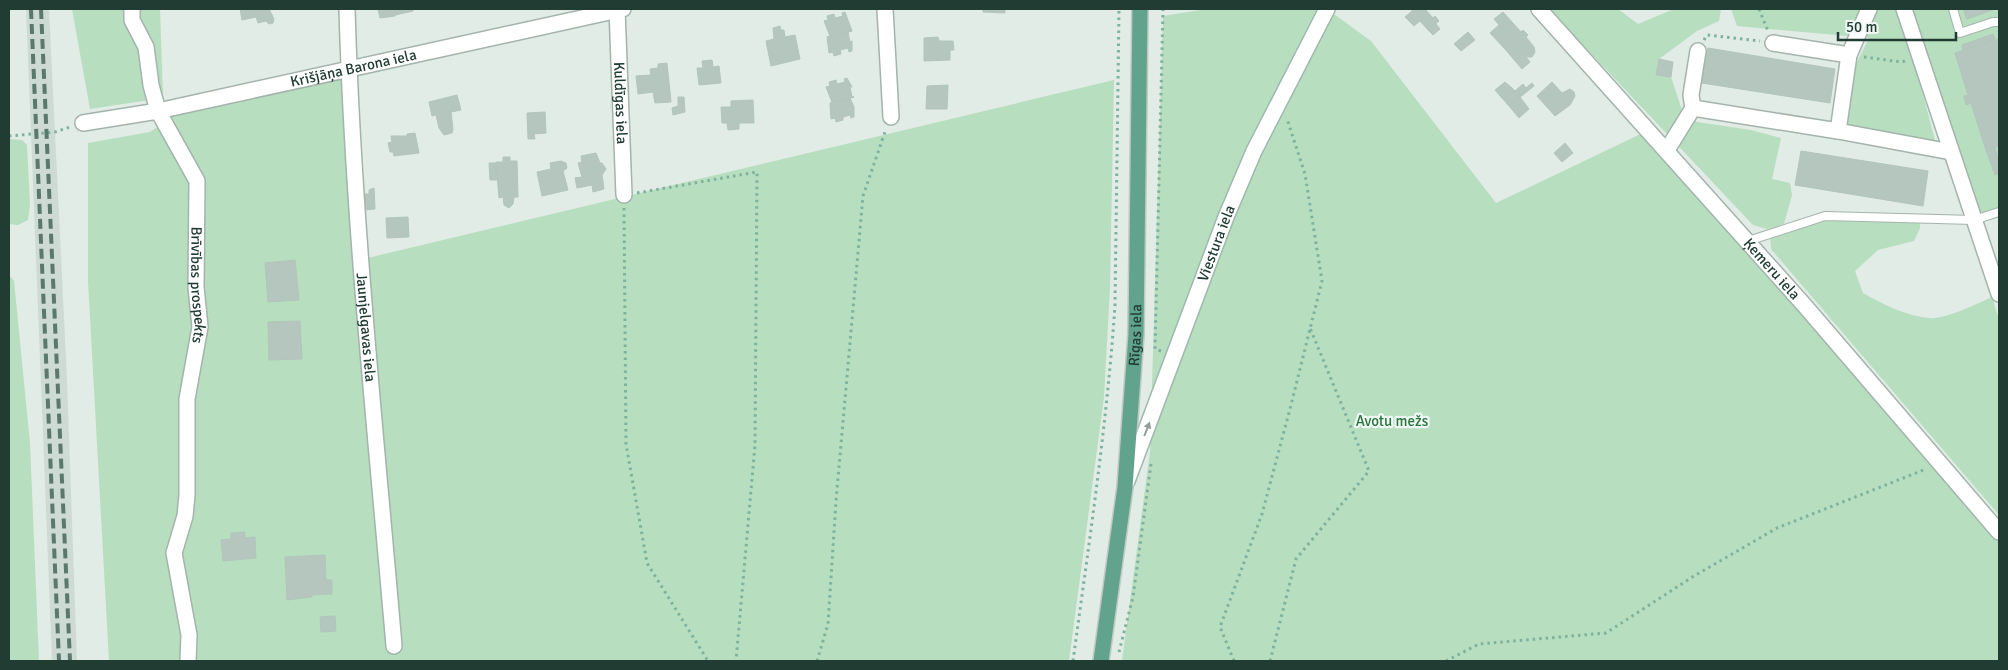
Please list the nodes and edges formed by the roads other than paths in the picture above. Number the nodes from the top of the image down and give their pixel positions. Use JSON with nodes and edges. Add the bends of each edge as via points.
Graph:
{"nodes":[{"id":1,"x":132,"y":9,"type":"edge"},
{"id":2,"x":347,"y":9,"type":"edge"},
{"id":3,"x":619,"y":9,"type":"edge"},
{"id":4,"x":886,"y":9,"type":"edge"},
{"id":5,"x":1140,"y":9,"type":"edge"},
{"id":6,"x":1327,"y":9,"type":"edge"},
{"id":7,"x":1539,"y":9,"type":"edge"},
{"id":8,"x":1869,"y":9,"type":"edge"},
{"id":9,"x":1904,"y":9,"type":"edge"},
{"id":10,"x":1953,"y":9,"type":"edge"},
{"id":11,"x":1999,"y":22,"type":"edge"},
{"id":12,"x":1773,"y":43,"type":"road end"},
{"id":13,"x":1698,"y":51,"type":"road end"},
{"id":14,"x":1849,"y":55,"type":"junction"},
{"id":15,"x":349,"y":69,"type":"junction"},
{"id":16,"x":1693,"y":108,"type":"junction"},
{"id":17,"x":158,"y":111,"type":"junction"},
{"id":18,"x":890,"y":117,"type":"road end"},
{"id":19,"x":83,"y":123,"type":"road end"},
{"id":20,"x":1838,"y":131,"type":"junction"},
{"id":21,"x":1667,"y":150,"type":"junction"},
{"id":22,"x":1951,"y":152,"type":"junction"},
{"id":23,"x":624,"y":196,"type":"road end"},
{"id":24,"x":1999,"y":212,"type":"edge"},
{"id":25,"x":1974,"y":220,"type":"junction"},
{"id":26,"x":1748,"y":241,"type":"junction"},
{"id":27,"x":1999,"y":294,"type":"edge"},
{"id":28,"x":1125,"y":487,"type":"junction"},
{"id":29,"x":1999,"y":532,"type":"edge"},
{"id":30,"x":394,"y":646,"type":"dead end"},
{"id":31,"x":188,"y":661,"type":"edge"},
{"id":32,"x":1100,"y":661,"type":"edge"}],
"edges":[{"from":1,"to":17,"type":"street","name":"Brīvības prospekts","via":[[132,20],[146,47]]},
{"from":2,"to":15,"type":"street","name":"Jaunjelgavas iela"},
{"from":3,"to":15,"type":"street","name":"Krišjāņa Barona iela"},
{"from":3,"to":23,"type":"street","name":"Kuldīgas iela"},
{"from":4,"to":18,"type":"street"},
{"from":5,"to":28,"type":"main road","name":"Rīgas iela","via":[[1136,334]]},
{"from":28,"to":6,"type":"street","name":"Viestura iela","one_way":true,"via":[[1226,217],[1254,151]]},
{"from":7,"to":21,"type":"street","name":"Ķemeru iela"},
{"from":8,"to":14,"type":"street"},
{"from":9,"to":22,"type":"street"},
{"from":10,"to":11,"type":"lane","via":[[1960,32]]},
{"from":12,"to":14,"type":"street"},
{"from":13,"to":16,"type":"street","via":[[1690,95]]},
{"from":14,"to":20,"type":"street"},
{"from":15,"to":17,"type":"street","name":"Krišjāņa Barona iela"},
{"from":15,"to":30,"type":"street","name":"Jaunjelgavas iela","via":[[362,272]]},
{"from":16,"to":20,"type":"street"},
{"from":16,"to":21,"type":"street"},
{"from":17,"to":19,"type":"street","name":"Krišjāņa Barona iela"},
{"from":17,"to":31,"type":"street","name":"Brīvības prospekts","via":[[197,181],[196,287],[200,327],[187,399],[187,495],[174,553],[188,635]]},
{"from":20,"to":22,"type":"street"},
{"from":21,"to":26,"type":"street","name":"Ķemeru iela"},
{"from":22,"to":25,"type":"street"},
{"from":24,"to":25,"type":"lane"},
{"from":25,"to":26,"type":"lane","via":[[1826,216]]},
{"from":25,"to":27,"type":"street"},
{"from":26,"to":29,"type":"street","name":"Ķemeru iela"},
{"from":28,"to":32,"type":"main road","name":"Rīgas iela"}]}
